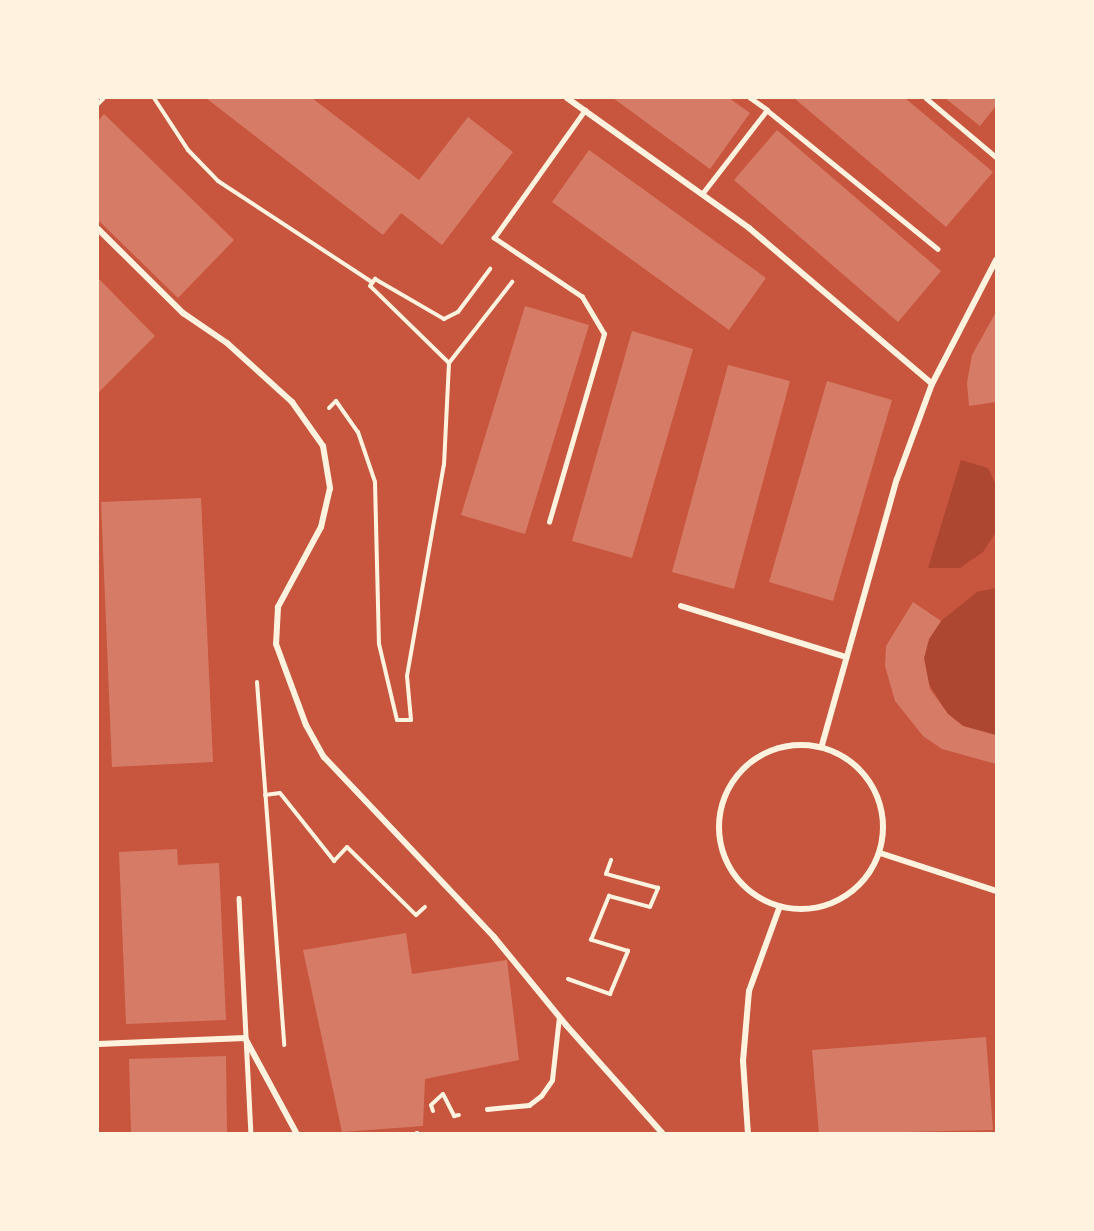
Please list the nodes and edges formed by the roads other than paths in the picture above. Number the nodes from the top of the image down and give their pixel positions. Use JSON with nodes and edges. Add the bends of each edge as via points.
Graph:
{"nodes":[{"id":1,"x":567,"y":98,"type":"edge"},
{"id":2,"x":750,"y":98,"type":"edge"},
{"id":3,"x":926,"y":98,"type":"edge"},
{"id":4,"x":585,"y":110,"type":"junction"},
{"id":5,"x":767,"y":110,"type":"junction"},
{"id":6,"x":996,"y":158,"type":"edge"},
{"id":7,"x":702,"y":194,"type":"junction"},
{"id":8,"x":98,"y":229,"type":"edge"},
{"id":9,"x":938,"y":249,"type":"dead end"},
{"id":10,"x":996,"y":260,"type":"edge"},
{"id":11,"x":932,"y":384,"type":"junction"},
{"id":12,"x":549,"y":522,"type":"dead end"},
{"id":13,"x":681,"y":606,"type":"dead end"},
{"id":14,"x":846,"y":657,"type":"junction"},
{"id":15,"x":822,"y":745,"type":"junction"},
{"id":16,"x":880,"y":853,"type":"junction"},
{"id":17,"x":996,"y":891,"type":"edge"},
{"id":18,"x":239,"y":898,"type":"dead end"},
{"id":19,"x":780,"y":906,"type":"junction"},
{"id":20,"x":559,"y":1017,"type":"junction"},
{"id":21,"x":245,"y":1038,"type":"junction"},
{"id":22,"x":98,"y":1044,"type":"edge"},
{"id":23,"x":487,"y":1109,"type":"dead end"},
{"id":24,"x":251,"y":1134,"type":"edge"},
{"id":25,"x":297,"y":1134,"type":"edge"},
{"id":26,"x":663,"y":1134,"type":"edge"},
{"id":27,"x":748,"y":1134,"type":"edge"}],
"edges":[{"from":1,"to":4,"type":"street"},
{"from":2,"to":5,"type":"lane"},
{"from":3,"to":6,"type":"lane"},
{"from":4,"to":7,"type":"street"},
{"from":4,"to":12,"type":"lane","via":[[494,238],[582,297],[604,334]]},
{"from":5,"to":7,"type":"lane"},
{"from":5,"to":9,"type":"lane"},
{"from":7,"to":11,"type":"street","via":[[749,228]]},
{"from":8,"to":20,"type":"street","via":[[183,313],[228,344],[292,402],[323,446],[330,488],[321,527],[278,607],[276,644],[306,725],[324,757],[412,847]]},
{"from":10,"to":11,"type":"street"},
{"from":11,"to":14,"type":"street","via":[[897,479]]},
{"from":13,"to":14,"type":"street"},
{"from":14,"to":15,"type":"street"},
{"from":15,"to":16,"type":"street","via":[[854,763],[871,782],[881,804],[884,828]]},
{"from":15,"to":19,"type":"street","via":[[777,747],[752,760],[732,780],[721,806],[718,834],[726,861],[741,884],[763,901]]},
{"from":16,"to":17,"type":"street"},
{"from":16,"to":19,"type":"street","via":[[867,878],[845,897],[819,908]]},
{"from":18,"to":21,"type":"lane"},
{"from":19,"to":27,"type":"street","via":[[749,991],[743,1061]]},
{"from":20,"to":23,"type":"lane","via":[[552,1080],[541,1096],[529,1105]]},
{"from":20,"to":26,"type":"street"},
{"from":21,"to":22,"type":"street"},
{"from":21,"to":24,"type":"lane"},
{"from":21,"to":25,"type":"street"}]}
